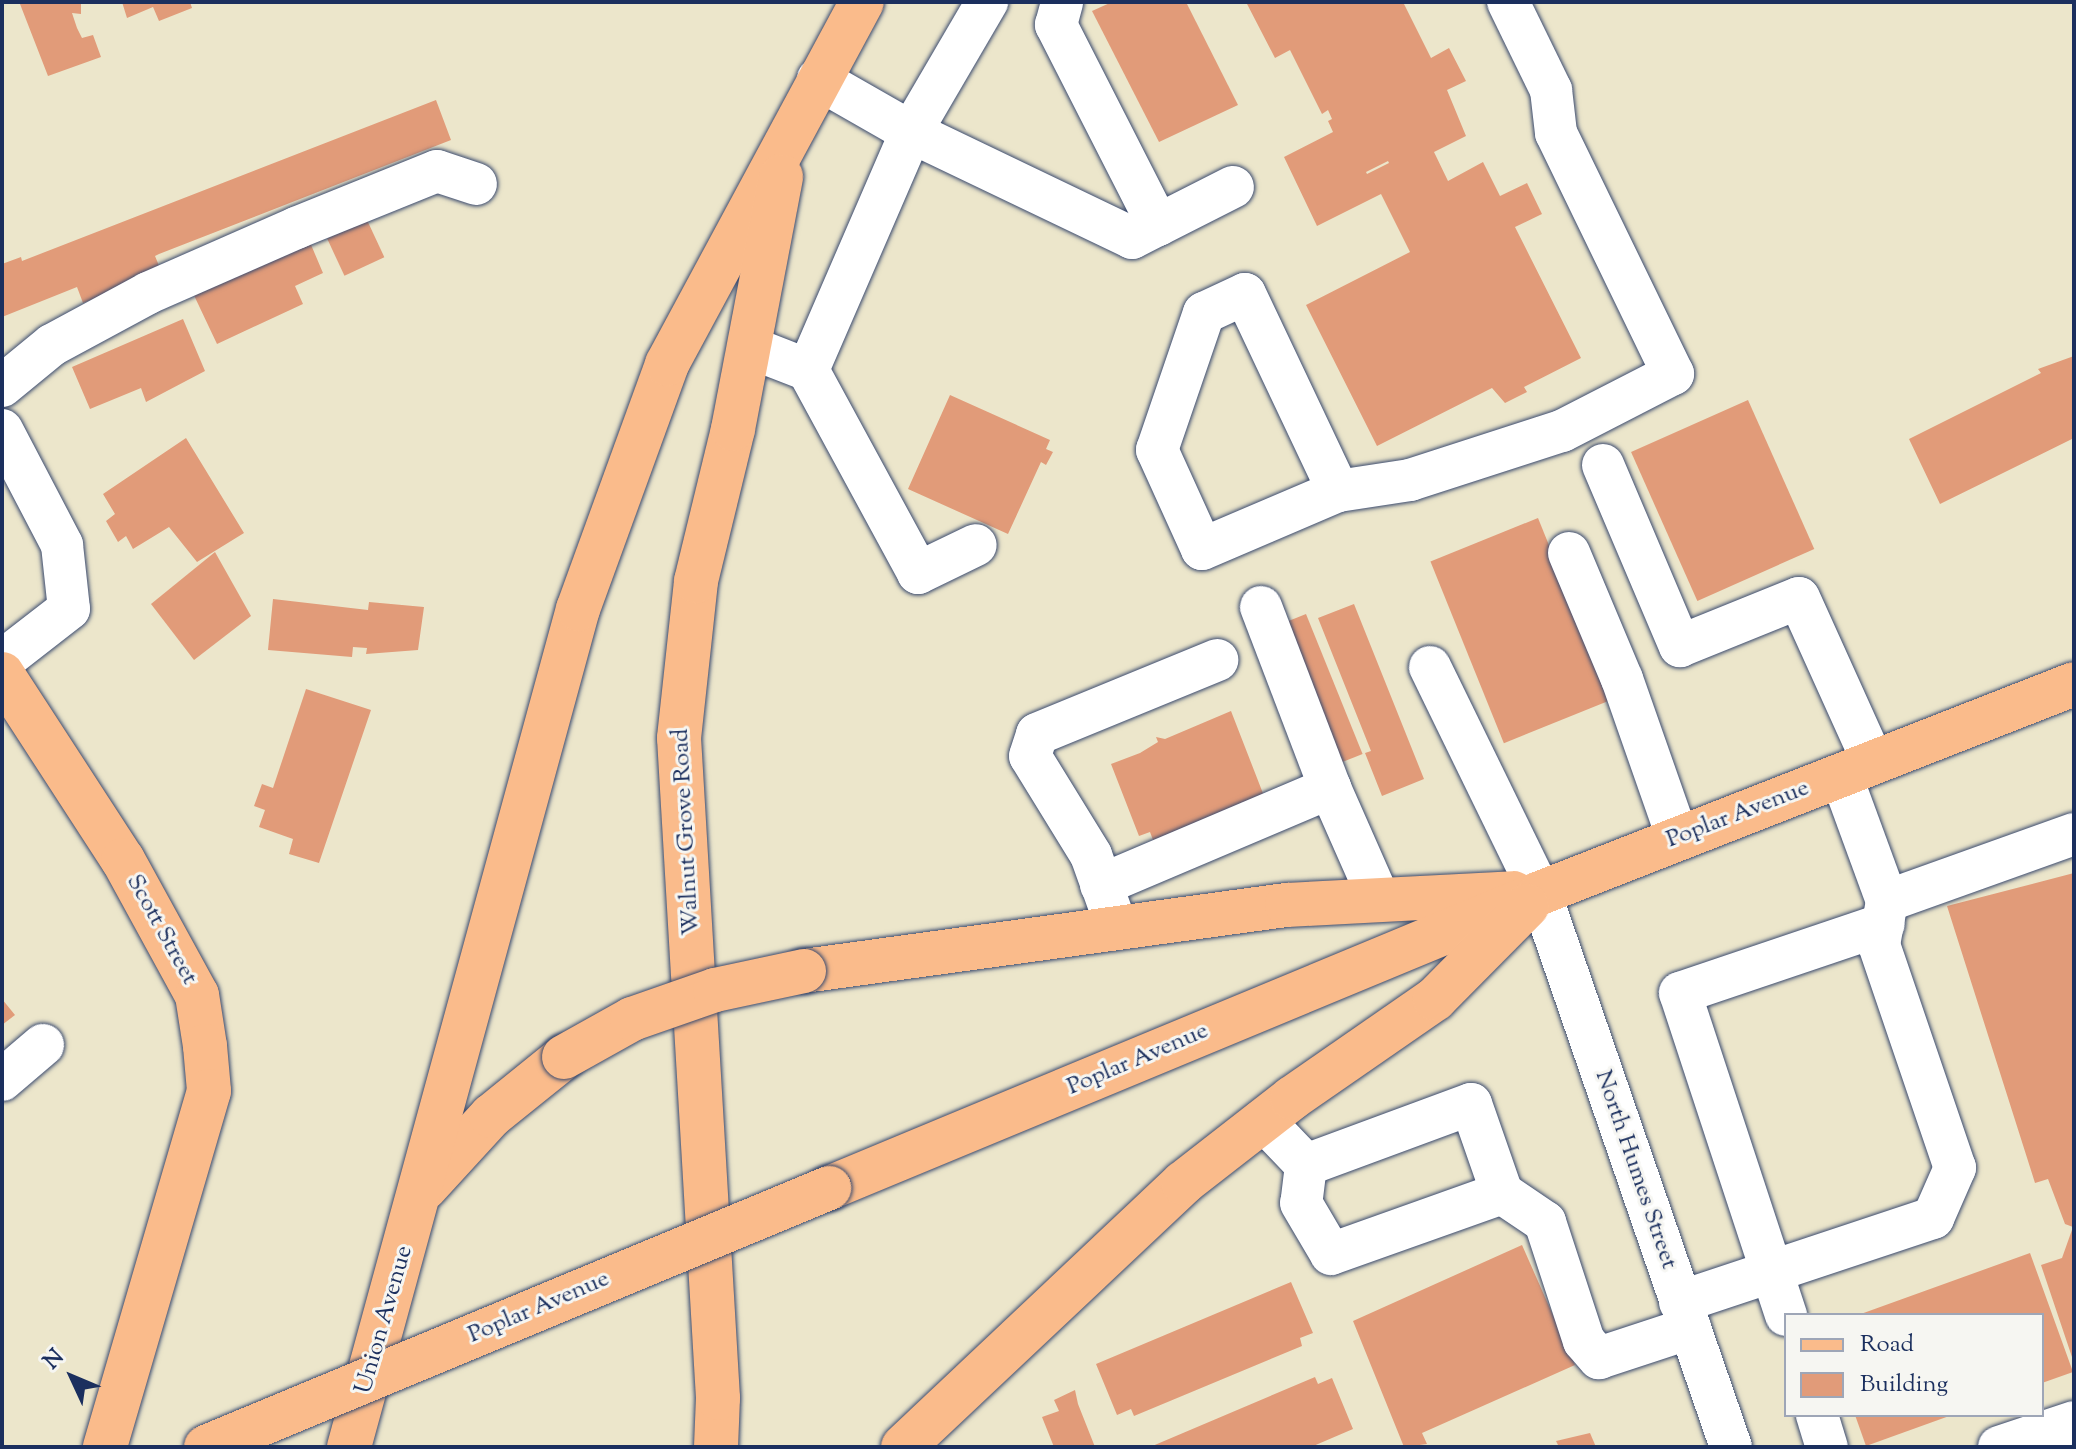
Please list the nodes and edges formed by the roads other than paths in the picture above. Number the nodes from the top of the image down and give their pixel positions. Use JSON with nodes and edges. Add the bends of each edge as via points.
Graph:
{"nodes":[{"id":1,"x":862,"y":2,"type":"edge"},
{"id":2,"x":987,"y":2,"type":"edge"},
{"id":3,"x":1062,"y":2,"type":"edge"},
{"id":4,"x":1508,"y":2,"type":"edge"},
{"id":5,"x":818,"y":79,"type":"junction"},
{"id":6,"x":790,"y":131,"type":"junction"},
{"id":7,"x":911,"y":132,"type":"junction"},
{"id":8,"x":476,"y":184,"type":"dead end"},
{"id":9,"x":1233,"y":187,"type":"dead end"},
{"id":10,"x":1158,"y":225,"type":"junction"},
{"id":11,"x":749,"y":347,"type":"junction"},
{"id":12,"x":808,"y":370,"type":"junction"},
{"id":13,"x":2,"y":386,"type":"edge"},
{"id":14,"x":2,"y":430,"type":"edge"},
{"id":15,"x":1603,"y":465,"type":"dead end"},
{"id":16,"x":1338,"y":491,"type":"junction"},
{"id":17,"x":976,"y":545,"type":"dead end"},
{"id":18,"x":1569,"y":553,"type":"dead end"},
{"id":19,"x":1261,"y":607,"type":"dead end"},
{"id":20,"x":1217,"y":660,"type":"dead end"},
{"id":21,"x":2,"y":661,"type":"edge"},
{"id":22,"x":1430,"y":667,"type":"dead end"},
{"id":23,"x":2,"y":674,"type":"edge"},
{"id":24,"x":2074,"y":684,"type":"edge"},
{"id":25,"x":1857,"y":768,"type":"junction"},
{"id":26,"x":1330,"y":788,"type":"junction"},
{"id":27,"x":2074,"y":834,"type":"edge"},
{"id":28,"x":1678,"y":839,"type":"junction"},
{"id":29,"x":1101,"y":885,"type":"junction"},
{"id":30,"x":1540,"y":893,"type":"junction"},
{"id":31,"x":1378,"y":897,"type":"junction"},
{"id":32,"x":1885,"y":913,"type":"junction"},
{"id":33,"x":1117,"y":928,"type":"junction"},
{"id":34,"x":43,"y":1045,"type":"dead end"},
{"id":35,"x":2,"y":1080,"type":"edge"},
{"id":36,"x":1263,"y":1120,"type":"junction"},
{"id":37,"x":1306,"y":1165,"type":"junction"},
{"id":38,"x":421,"y":1192,"type":"junction"},
{"id":39,"x":1502,"y":1193,"type":"junction"},
{"id":40,"x":1773,"y":1271,"type":"junction"},
{"id":41,"x":1785,"y":1313,"type":"edge"},
{"id":42,"x":1685,"y":1315,"type":"junction"},
{"id":43,"x":1818,"y":1417,"type":"edge"},
{"id":44,"x":2074,"y":1422,"type":"edge"},
{"id":45,"x":105,"y":1447,"type":"edge"},
{"id":46,"x":206,"y":1447,"type":"edge"},
{"id":47,"x":349,"y":1447,"type":"edge"},
{"id":48,"x":716,"y":1447,"type":"edge"},
{"id":49,"x":903,"y":1447,"type":"edge"},
{"id":50,"x":1731,"y":1447,"type":"edge"},
{"id":51,"x":1827,"y":1447,"type":"edge"},
{"id":52,"x":1999,"y":1447,"type":"edge"}],
"edges":[{"from":1,"to":5,"type":"main road","name":"Walnut Grove Road"},
{"from":2,"to":7,"type":"street"},
{"from":3,"to":10,"type":"street","via":[[1056,25]]},
{"from":4,"to":16,"type":"street","via":[[1551,90],[1556,133],[1673,374],[1562,431],[1410,480]]},
{"from":5,"to":6,"type":"main road","name":"Walnut Grove Road"},
{"from":5,"to":7,"type":"street"},
{"from":6,"to":11,"type":"main road","name":"Walnut Grove Road"},
{"from":6,"to":38,"type":"main road","name":"Walnut Grove Road","via":[[667,364],[578,609]]},
{"from":7,"to":10,"type":"street","via":[[1132,238]]},
{"from":7,"to":12,"type":"street"},
{"from":8,"to":13,"type":"street","via":[[437,171],[296,228],[52,345]]},
{"from":9,"to":10,"type":"street"},
{"from":11,"to":12,"type":"street"},
{"from":11,"to":48,"type":"main road","name":"Walnut Grove Road","via":[[696,581],[679,738],[718,1398]]},
{"from":12,"to":17,"type":"street","via":[[918,573]]},
{"from":14,"to":21,"type":"street","via":[[62,545],[69,609]]},
{"from":15,"to":25,"type":"street","via":[[1680,646],[1799,598]]},
{"from":16,"to":16,"type":"street","via":[[1245,294],[1204,313],[1157,450],[1202,549]]},
{"from":18,"to":28,"type":"street","via":[[1622,679]]},
{"from":19,"to":26,"type":"street"},
{"from":20,"to":29,"type":"street","via":[[1037,734],[1030,756],[1091,855]]},
{"from":22,"to":30,"type":"street","name":"North Humes Street"},
{"from":23,"to":45,"type":"main road","name":"Scott Street","via":[[123,860],[197,995],[209,1091]]},
{"from":24,"to":25,"type":"main road","name":"Poplar Avenue"},
{"from":25,"to":28,"type":"main road","name":"Poplar Avenue"},
{"from":25,"to":32,"type":"street"},
{"from":26,"to":29,"type":"street"},
{"from":26,"to":31,"type":"street"},
{"from":27,"to":32,"type":"street"},
{"from":28,"to":30,"type":"main road","name":"Poplar Avenue"},
{"from":29,"to":33,"type":"street"},
{"from":30,"to":31,"type":"main road"},
{"from":30,"to":36,"type":"main road","via":[[1435,999]]},
{"from":30,"to":42,"type":"street","name":"North Humes Street"},
{"from":30,"to":46,"type":"main road","name":"Poplar Avenue","bridge":true},
{"from":31,"to":33,"type":"main road"},
{"from":32,"to":40,"type":"street","via":[[1879,945],[1955,1168],[1933,1218]]},
{"from":32,"to":40,"type":"street","via":[[1680,993]]},
{"from":33,"to":38,"type":"main road","bridge":true,"via":[[804,971],[715,990],[646,1014],[564,1057],[491,1116]]},
{"from":34,"to":35,"type":"street"},
{"from":36,"to":37,"type":"street"},
{"from":36,"to":49,"type":"main road","via":[[1183,1183]]},
{"from":37,"to":39,"type":"street","via":[[1471,1104]]},
{"from":37,"to":39,"type":"street","via":[[1301,1203],[1331,1254]]},
{"from":38,"to":47,"type":"main road","name":"Union Avenue"},
{"from":39,"to":42,"type":"street","via":[[1545,1222],[1584,1341],[1599,1358]]},
{"from":40,"to":41,"type":"street"},
{"from":40,"to":42,"type":"street"},
{"from":42,"to":50,"type":"street","name":"North Humes Street"},
{"from":43,"to":51,"type":"street"},
{"from":44,"to":52,"type":"street"}]}
